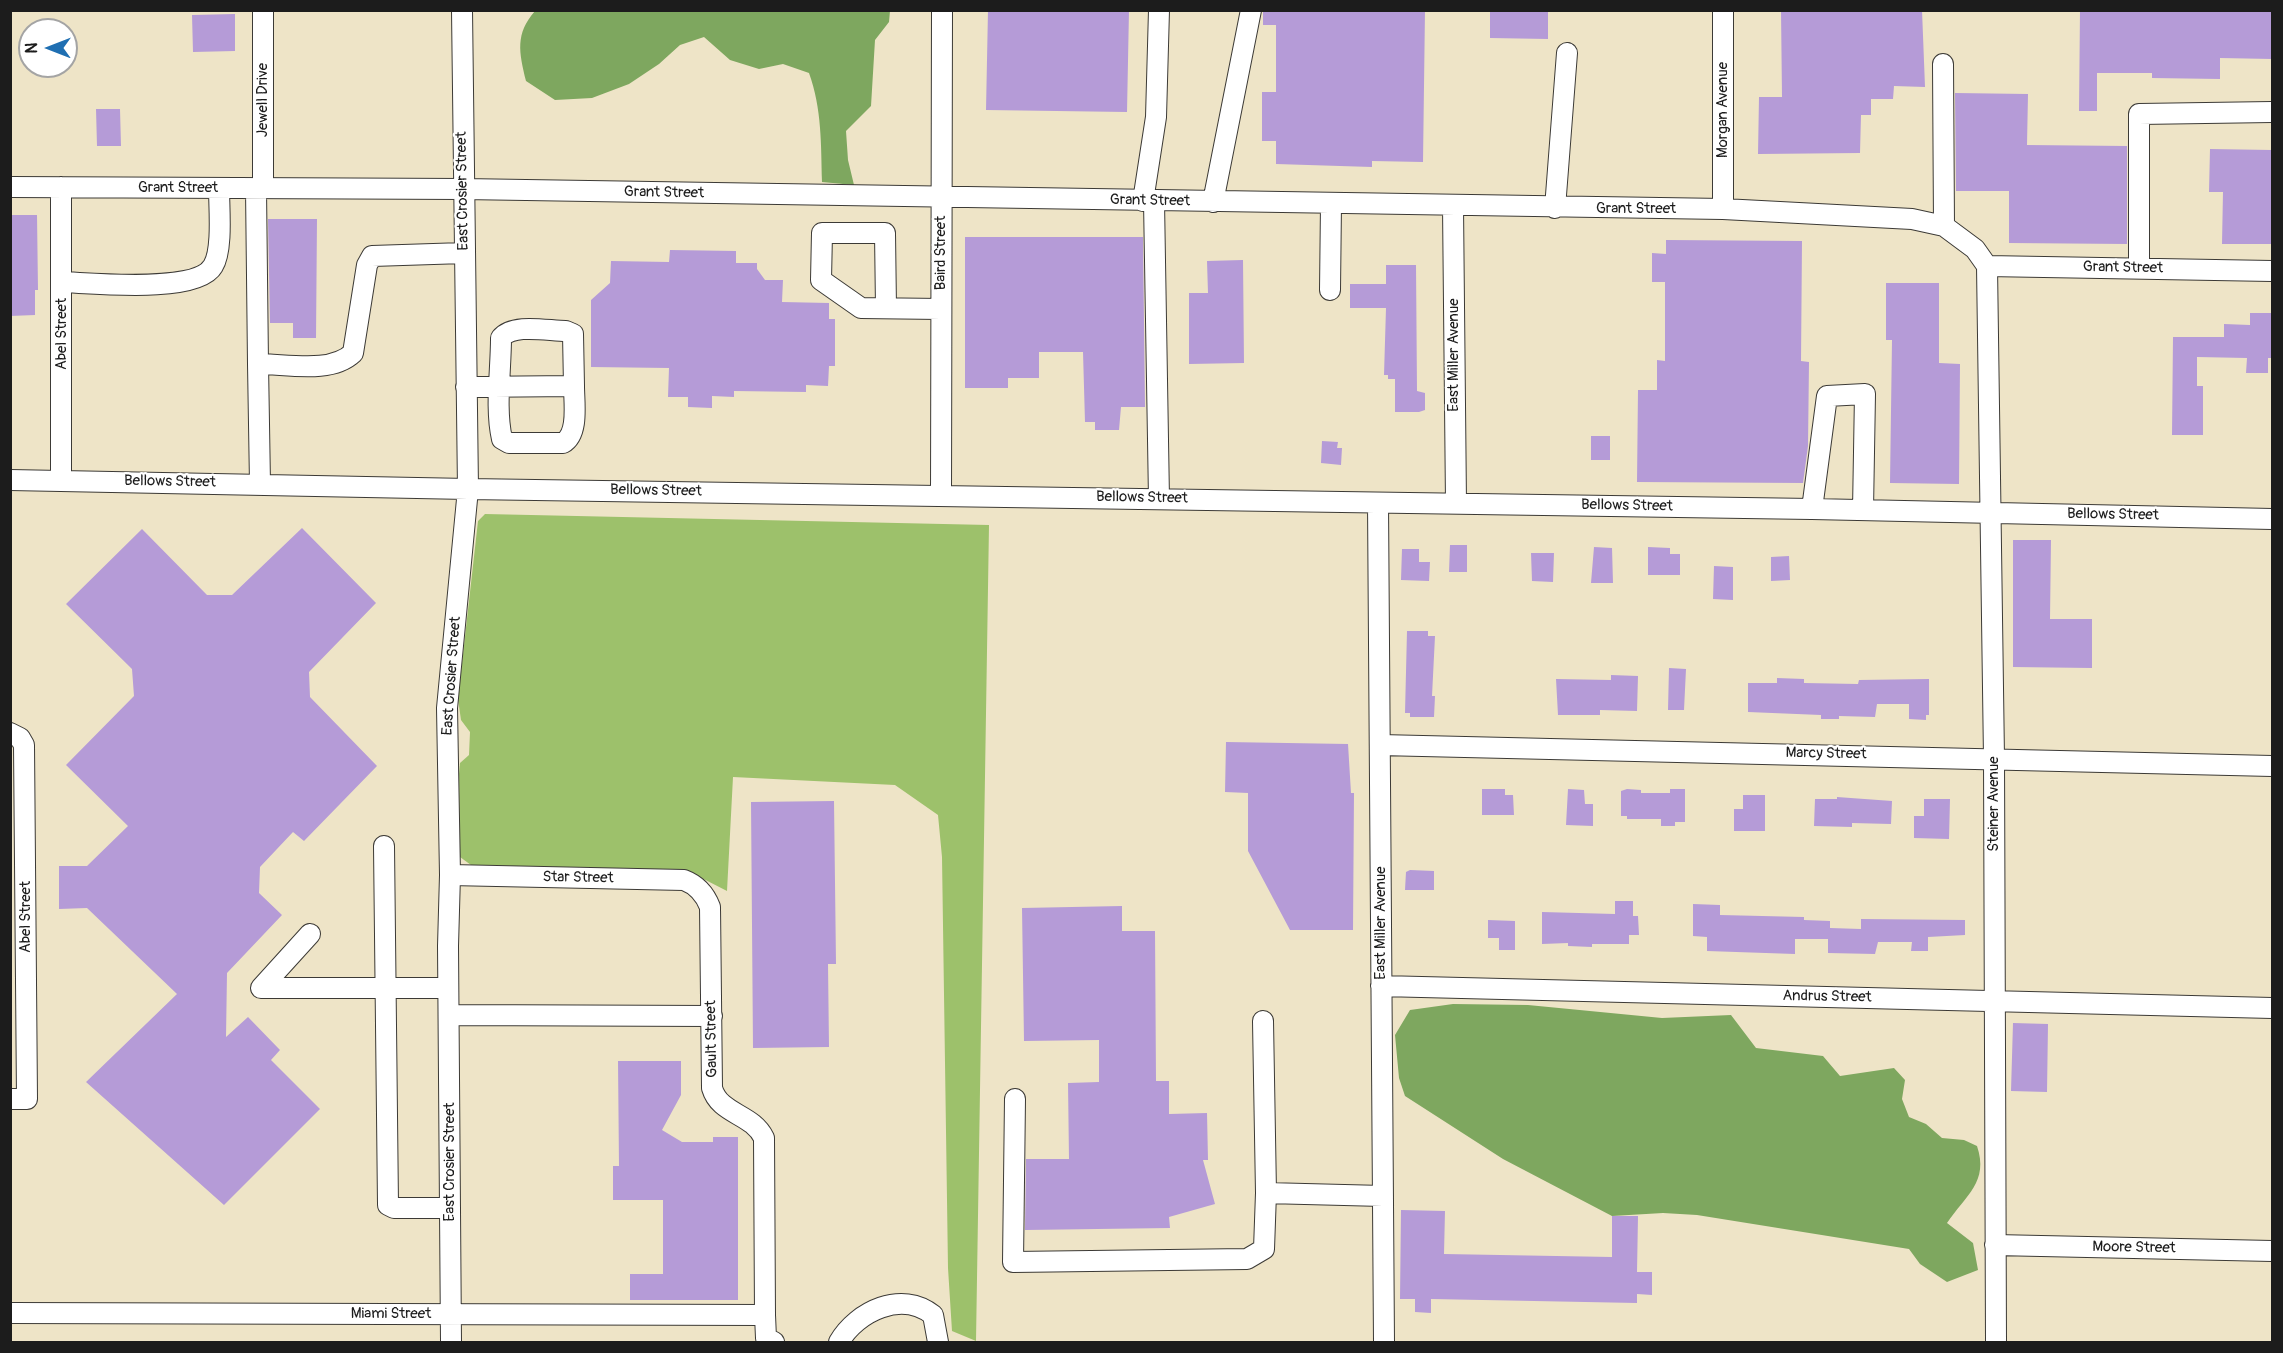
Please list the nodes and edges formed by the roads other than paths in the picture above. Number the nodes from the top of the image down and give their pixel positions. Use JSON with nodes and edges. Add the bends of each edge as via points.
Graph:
{"nodes":[{"id":1,"x":262,"y":10,"type":"edge"},
{"id":2,"x":462,"y":10,"type":"edge"},
{"id":3,"x":942,"y":10,"type":"edge"},
{"id":4,"x":1159,"y":10,"type":"edge"},
{"id":5,"x":1251,"y":10,"type":"edge"},
{"id":6,"x":1723,"y":10,"type":"edge"},
{"id":7,"x":1567,"y":53,"type":"dead end"},
{"id":8,"x":1943,"y":64,"type":"dead end"},
{"id":9,"x":2272,"y":112,"type":"edge"},
{"id":10,"x":10,"y":187,"type":"edge"},
{"id":11,"x":61,"y":187,"type":"junction"},
{"id":12,"x":219,"y":188,"type":"junction"},
{"id":13,"x":260,"y":189,"type":"junction"},
{"id":14,"x":462,"y":189,"type":"junction"},
{"id":15,"x":942,"y":196,"type":"junction"},
{"id":16,"x":1148,"y":201,"type":"junction"},
{"id":17,"x":1213,"y":202,"type":"junction"},
{"id":18,"x":1331,"y":204,"type":"junction"},
{"id":19,"x":1453,"y":206,"type":"junction"},
{"id":20,"x":1555,"y":208,"type":"junction"},
{"id":21,"x":1723,"y":209,"type":"junction"},
{"id":22,"x":1944,"y":226,"type":"junction"},
{"id":23,"x":464,"y":253,"type":"junction"},
{"id":24,"x":1987,"y":266,"type":"junction"},
{"id":25,"x":2139,"y":268,"type":"junction"},
{"id":26,"x":2272,"y":271,"type":"edge"},
{"id":27,"x":61,"y":282,"type":"junction"},
{"id":28,"x":1330,"y":290,"type":"dead end"},
{"id":29,"x":886,"y":308,"type":"junction"},
{"id":30,"x":941,"y":309,"type":"junction"},
{"id":31,"x":258,"y":364,"type":"junction"},
{"id":32,"x":574,"y":386,"type":"junction"},
{"id":33,"x":466,"y":387,"type":"junction"},
{"id":34,"x":500,"y":387,"type":"junction"},
{"id":35,"x":10,"y":480,"type":"edge"},
{"id":36,"x":61,"y":480,"type":"junction"},
{"id":37,"x":260,"y":484,"type":"junction"},
{"id":38,"x":468,"y":489,"type":"junction"},
{"id":39,"x":941,"y":496,"type":"junction"},
{"id":40,"x":1159,"y":499,"type":"junction"},
{"id":41,"x":1378,"y":503,"type":"junction"},
{"id":42,"x":1456,"y":503,"type":"junction"},
{"id":43,"x":1812,"y":508,"type":"junction"},
{"id":44,"x":1863,"y":510,"type":"junction"},
{"id":45,"x":1990,"y":513,"type":"junction"},
{"id":46,"x":2272,"y":519,"type":"edge"},
{"id":47,"x":17,"y":739,"type":"edge"},
{"id":48,"x":1380,"y":745,"type":"junction"},
{"id":49,"x":1994,"y":758,"type":"junction"},
{"id":50,"x":2272,"y":766,"type":"edge"},
{"id":51,"x":384,"y":846,"type":"dead end"},
{"id":52,"x":450,"y":875,"type":"junction"},
{"id":53,"x":702,"y":892,"type":"joint"},
{"id":54,"x":310,"y":934,"type":"dead end"},
{"id":55,"x":1381,"y":986,"type":"junction"},
{"id":56,"x":448,"y":988,"type":"junction"},
{"id":57,"x":385,"y":989,"type":"junction"},
{"id":58,"x":1994,"y":1001,"type":"junction"},
{"id":59,"x":2272,"y":1008,"type":"edge"},
{"id":60,"x":449,"y":1015,"type":"junction"},
{"id":61,"x":712,"y":1016,"type":"junction"},
{"id":62,"x":1263,"y":1021,"type":"dead end"},
{"id":63,"x":19,"y":1094,"type":"edge"},
{"id":64,"x":1015,"y":1099,"type":"dead end"},
{"id":65,"x":1266,"y":1193,"type":"junction"},
{"id":66,"x":1383,"y":1196,"type":"junction"},
{"id":67,"x":450,"y":1209,"type":"junction"},
{"id":68,"x":1995,"y":1245,"type":"junction"},
{"id":69,"x":2272,"y":1251,"type":"edge"},
{"id":70,"x":765,"y":1311,"type":"junction"},
{"id":71,"x":10,"y":1312,"type":"edge"},
{"id":72,"x":451,"y":1314,"type":"junction"},
{"id":73,"x":451,"y":1342,"type":"edge"},
{"id":74,"x":774,"y":1342,"type":"edge"},
{"id":75,"x":839,"y":1342,"type":"edge"},
{"id":76,"x":938,"y":1342,"type":"edge"},
{"id":77,"x":1384,"y":1342,"type":"edge"},
{"id":78,"x":1996,"y":1342,"type":"edge"}],
"edges":[{"from":1,"to":13,"type":"street","name":"Jewell Drive"},
{"from":2,"to":14,"type":"street","name":"East Crosier Street"},
{"from":3,"to":15,"type":"street","name":"Baird Street"},
{"from":4,"to":16,"type":"street","via":[[1156,117]]},
{"from":5,"to":17,"type":"street"},
{"from":6,"to":21,"type":"street","name":"Morgan Avenue"},
{"from":7,"to":20,"type":"street"},
{"from":8,"to":22,"type":"street"},
{"from":9,"to":25,"type":"street","via":[[2139,114]]},
{"from":10,"to":11,"type":"street","name":"Grant Street"},
{"from":11,"to":12,"type":"street","name":"Grant Street"},
{"from":11,"to":27,"type":"street","name":"Abel Street"},
{"from":12,"to":13,"type":"street","name":"Grant Street"},
{"from":12,"to":27,"type":"street","via":[[218,254],[207,274],[174,284]]},
{"from":13,"to":14,"type":"street","name":"Grant Street"},
{"from":13,"to":31,"type":"street","name":"Jewell Drive"},
{"from":14,"to":15,"type":"street","name":"Grant Street"},
{"from":14,"to":23,"type":"street","name":"East Crosier Street"},
{"from":15,"to":16,"type":"street","name":"Grant Street"},
{"from":15,"to":30,"type":"street","name":"Baird Street"},
{"from":16,"to":17,"type":"street","name":"Grant Street"},
{"from":16,"to":40,"type":"street"},
{"from":17,"to":18,"type":"street","name":"Grant Street"},
{"from":18,"to":19,"type":"street","name":"Grant Street"},
{"from":18,"to":28,"type":"street"},
{"from":19,"to":20,"type":"street","name":"Grant Street"},
{"from":19,"to":42,"type":"street","name":"East Miller Avenue"},
{"from":20,"to":21,"type":"street","name":"Grant Street"},
{"from":21,"to":22,"type":"street","name":"Grant Street","via":[[1912,219]]},
{"from":22,"to":24,"type":"street","name":"Grant Street","via":[[1975,249]]},
{"from":23,"to":31,"type":"street","via":[[372,256],[367,265],[353,353],[344,362]]},
{"from":23,"to":33,"type":"street","name":"East Crosier Street"},
{"from":24,"to":25,"type":"street","name":"Grant Street"},
{"from":24,"to":45,"type":"street","name":"Steiner Avenue"},
{"from":25,"to":26,"type":"street","name":"Grant Street"},
{"from":27,"to":36,"type":"street","name":"Abel Street"},
{"from":29,"to":29,"type":"street","via":[[861,308],[821,279],[822,233],[885,233]]},
{"from":29,"to":30,"type":"street"},
{"from":30,"to":39,"type":"street","name":"Baird Street"},
{"from":31,"to":37,"type":"street","name":"Jewell Drive"},
{"from":32,"to":34,"type":"street"},
{"from":32,"to":34,"type":"street","via":[[573,429],[569,440],[563,443],[509,443],[502,439]]},
{"from":32,"to":34,"type":"street","via":[[573,334],[515,330],[501,338]]},
{"from":33,"to":34,"type":"street"},
{"from":33,"to":38,"type":"street","name":"East Crosier Street"},
{"from":35,"to":36,"type":"street","name":"Bellows Street"},
{"from":36,"to":37,"type":"street","name":"Bellows Street"},
{"from":37,"to":38,"type":"street","name":"Bellows Street"},
{"from":38,"to":39,"type":"street","name":"Bellows Street"},
{"from":38,"to":52,"type":"street","name":"East Crosier Street","via":[[447,708]]},
{"from":39,"to":40,"type":"street","name":"Bellows Street"},
{"from":40,"to":41,"type":"street","name":"Bellows Street"},
{"from":41,"to":42,"type":"street","name":"Bellows Street"},
{"from":41,"to":48,"type":"street","name":"East Miller Avenue"},
{"from":42,"to":43,"type":"street","name":"Bellows Street"},
{"from":43,"to":44,"type":"street","name":"Bellows Street"},
{"from":43,"to":44,"type":"street","via":[[1827,396],[1864,394]]},
{"from":44,"to":45,"type":"street","name":"Bellows Street"},
{"from":45,"to":46,"type":"street","name":"Bellows Street"},
{"from":45,"to":49,"type":"street","name":"Steiner Avenue"},
{"from":47,"to":63,"type":"street","name":"Abel Street"},
{"from":48,"to":49,"type":"street","name":"Marcy Street"},
{"from":48,"to":55,"type":"street","name":"East Miller Avenue"},
{"from":49,"to":50,"type":"street","name":"Marcy Street"},
{"from":49,"to":58,"type":"street","name":"Steiner Avenue"},
{"from":51,"to":57,"type":"street"},
{"from":52,"to":53,"type":"street","name":"Star Street","via":[[684,880]]},
{"from":52,"to":56,"type":"street","name":"East Crosier Street"},
{"from":53,"to":61,"type":"street","name":"Gault Street","via":[[710,907]]},
{"from":54,"to":57,"type":"street","via":[[261,988]]},
{"from":55,"to":58,"type":"street","name":"Andrus Street"},
{"from":55,"to":66,"type":"street","name":"East Miller Avenue"},
{"from":56,"to":57,"type":"street"},
{"from":56,"to":60,"type":"street","name":"East Crosier Street"},
{"from":57,"to":67,"type":"street","via":[[388,1205]]},
{"from":58,"to":59,"type":"street","name":"Andrus Street"},
{"from":58,"to":68,"type":"street","name":"Steiner Avenue"},
{"from":60,"to":61,"type":"street"},
{"from":60,"to":67,"type":"street","name":"East Crosier Street"},
{"from":61,"to":70,"type":"street","name":"Gault Street","via":[[715,1096],[722,1106],[750,1119],[764,1138]]},
{"from":62,"to":65,"type":"street"},
{"from":64,"to":65,"type":"street","via":[[1013,1262],[1247,1259],[1264,1249]]},
{"from":65,"to":66,"type":"street"},
{"from":66,"to":77,"type":"street","name":"East Miller Avenue"},
{"from":67,"to":72,"type":"street","name":"East Crosier Street"},
{"from":68,"to":69,"type":"street","name":"Moore Street"},
{"from":68,"to":78,"type":"street","name":"Steiner Avenue"},
{"from":70,"to":72,"type":"street","name":"Miami Street"},
{"from":70,"to":74,"type":"street","name":"Gault Street","via":[[766,1338]]},
{"from":71,"to":72,"type":"street","name":"Miami Street"},
{"from":72,"to":73,"type":"street","name":"East Crosier Street"},
{"from":75,"to":76,"type":"street","via":[[846,1330],[877,1308],[906,1303],[924,1308],[933,1316]]}]}
